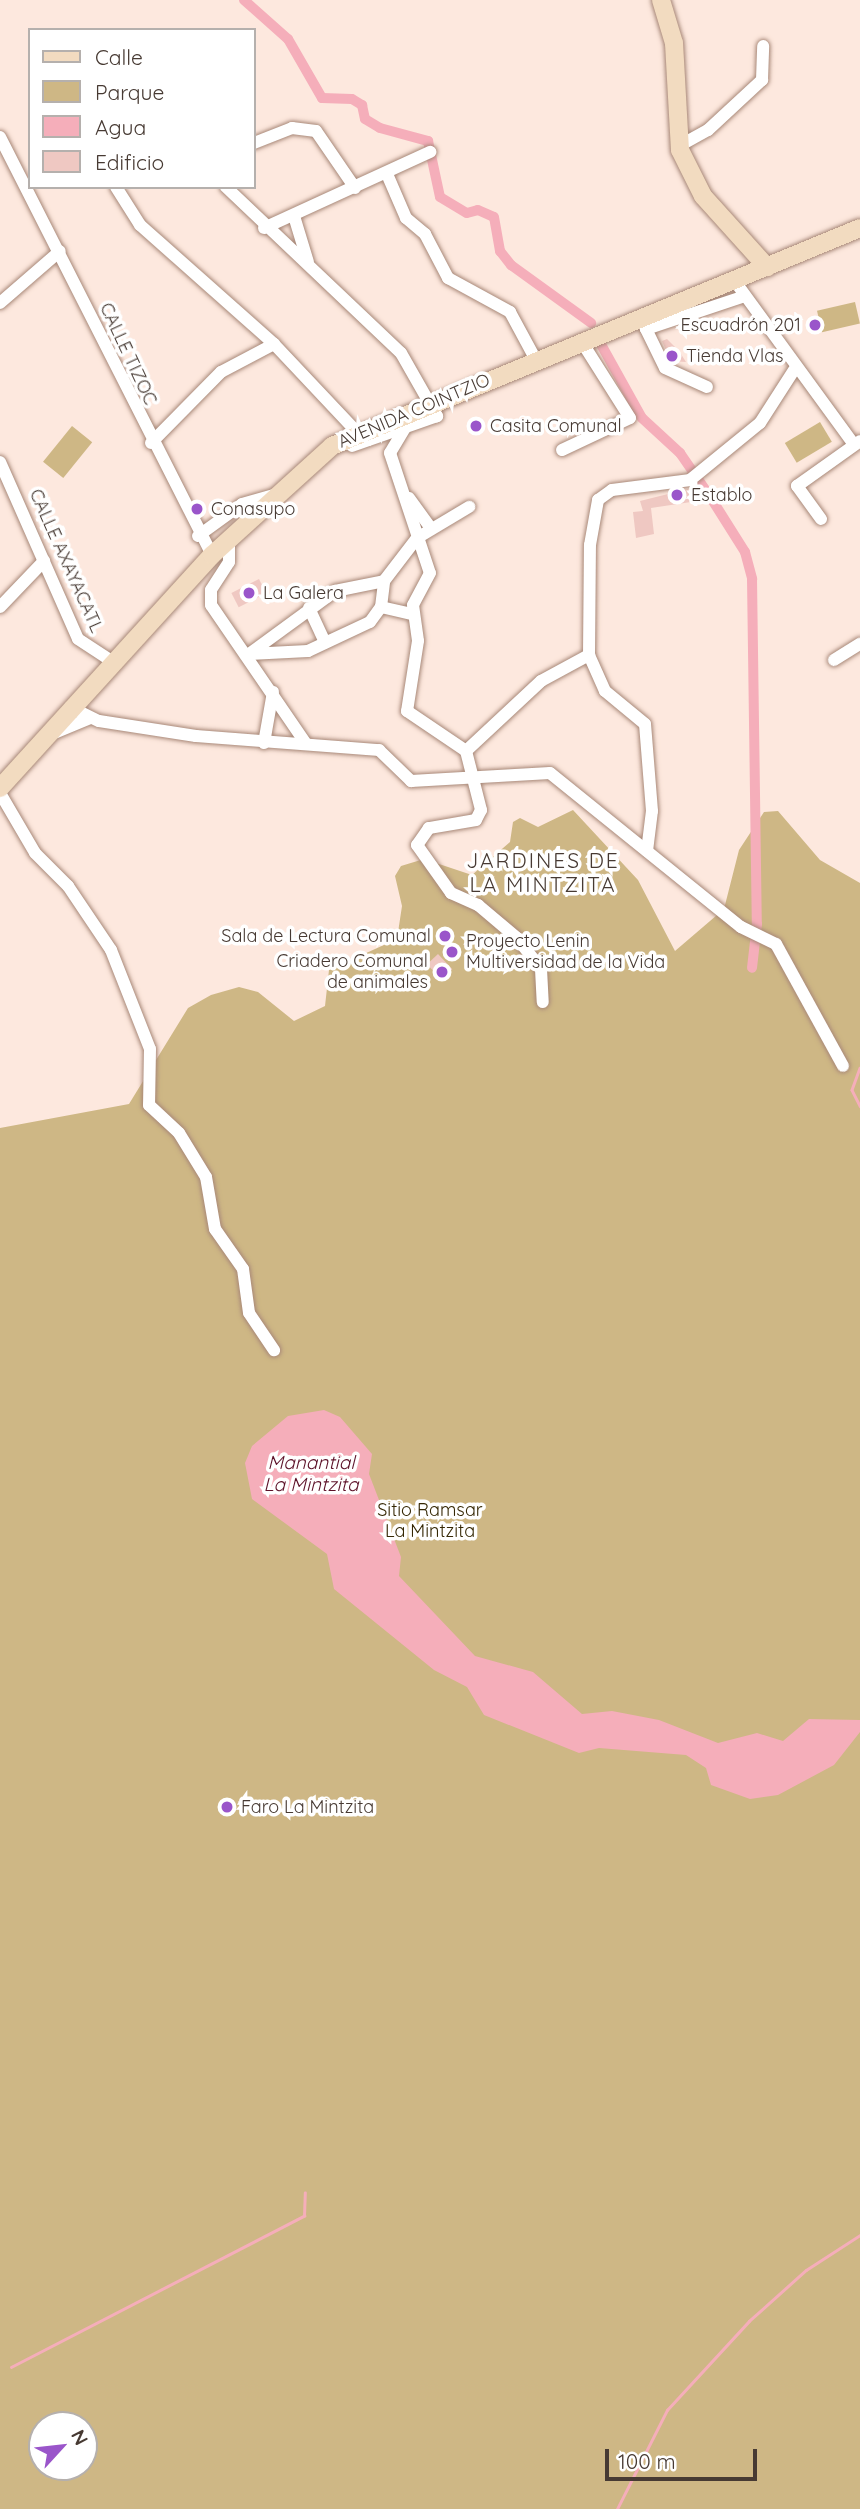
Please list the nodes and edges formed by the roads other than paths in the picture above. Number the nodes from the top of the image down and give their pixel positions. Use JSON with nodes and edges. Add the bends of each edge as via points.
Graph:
{"nodes":[{"id":1,"x":660,"y":0,"type":"edge"},
{"id":2,"x":763,"y":46,"type":"dead end"},
{"id":3,"x":0,"y":137,"type":"edge"},
{"id":4,"x":256,"y":143,"type":"edge"},
{"id":5,"x":679,"y":146,"type":"junction"},
{"id":6,"x":430,"y":152,"type":"dead end"},
{"id":7,"x":13,"y":167,"type":"junction"},
{"id":8,"x":0,"y":174,"type":"edge"},
{"id":9,"x":387,"y":174,"type":"junction"},
{"id":10,"x":355,"y":188,"type":"junction"},
{"id":11,"x":117,"y":189,"type":"edge"},
{"id":12,"x":228,"y":189,"type":"edge"},
{"id":13,"x":294,"y":216,"type":"junction"},
{"id":14,"x":264,"y":228,"type":"junction"},
{"id":15,"x":860,"y":228,"type":"edge"},
{"id":16,"x":60,"y":251,"type":"junction"},
{"id":17,"x":308,"y":262,"type":"junction"},
{"id":18,"x":767,"y":267,"type":"junction"},
{"id":19,"x":734,"y":280,"type":"junction"},
{"id":20,"x":745,"y":296,"type":"junction"},
{"id":21,"x":0,"y":303,"type":"edge"},
{"id":22,"x":644,"y":323,"type":"junction"},
{"id":23,"x":582,"y":342,"type":"junction"},
{"id":24,"x":274,"y":344,"type":"junction"},
{"id":25,"x":536,"y":360,"type":"junction"},
{"id":26,"x":794,"y":370,"type":"junction"},
{"id":27,"x":707,"y":387,"type":"dead end"},
{"id":28,"x":429,"y":403,"type":"junction"},
{"id":29,"x":405,"y":428,"type":"junction"},
{"id":30,"x":357,"y":432,"type":"junction"},
{"id":31,"x":857,"y":442,"type":"edge"},
{"id":32,"x":151,"y":443,"type":"junction"},
{"id":33,"x":562,"y":450,"type":"dead end"},
{"id":34,"x":0,"y":462,"type":"edge"},
{"id":35,"x":308,"y":463,"type":"junction"},
{"id":36,"x":402,"y":489,"type":"junction"},
{"id":37,"x":274,"y":495,"type":"junction"},
{"id":38,"x":469,"y":508,"type":"dead end"},
{"id":39,"x":821,"y":519,"type":"dead end"},
{"id":40,"x":431,"y":528,"type":"junction"},
{"id":41,"x":198,"y":536,"type":"junction"},
{"id":42,"x":229,"y":538,"type":"junction"},
{"id":43,"x":417,"y":538,"type":"junction"},
{"id":44,"x":212,"y":555,"type":"junction"},
{"id":45,"x":44,"y":561,"type":"junction"},
{"id":46,"x":384,"y":581,"type":"junction"},
{"id":47,"x":0,"y":607,"type":"edge"},
{"id":48,"x":381,"y":607,"type":"junction"},
{"id":49,"x":309,"y":608,"type":"junction"},
{"id":50,"x":412,"y":614,"type":"junction"},
{"id":51,"x":325,"y":642,"type":"junction"},
{"id":52,"x":860,"y":644,"type":"edge"},
{"id":53,"x":249,"y":654,"type":"junction"},
{"id":54,"x":589,"y":655,"type":"junction"},
{"id":55,"x":834,"y":660,"type":"dead end"},
{"id":56,"x":113,"y":662,"type":"junction"},
{"id":57,"x":273,"y":692,"type":"junction"},
{"id":58,"x":70,"y":707,"type":"junction"},
{"id":59,"x":90,"y":718,"type":"junction"},
{"id":60,"x":43,"y":737,"type":"junction"},
{"id":61,"x":264,"y":743,"type":"junction"},
{"id":62,"x":306,"y":744,"type":"junction"},
{"id":63,"x":466,"y":751,"type":"junction"},
{"id":64,"x":473,"y":778,"type":"junction"},
{"id":65,"x":0,"y":791,"type":"edge"},
{"id":66,"x":647,"y":850,"type":"junction"},
{"id":67,"x":543,"y":1002,"type":"dead end"},
{"id":68,"x":843,"y":1066,"type":"dead end"},
{"id":69,"x":274,"y":1350,"type":"dead end"}],
"edges":[{"from":1,"to":5,"type":"main road","via":[[674,43]]},
{"from":2,"to":5,"type":"street","via":[[762,80],[708,130]]},
{"from":3,"to":7,"type":"street","name":"CALLE TIZOC"},
{"from":4,"to":10,"type":"street","via":[[292,128],[316,131]]},
{"from":5,"to":18,"type":"main road","via":[[703,195]]},
{"from":6,"to":9,"type":"street"},
{"from":7,"to":8,"type":"street"},
{"from":7,"to":16,"type":"street","name":"CALLE TIZOC"},
{"from":9,"to":10,"type":"street"},
{"from":9,"to":25,"type":"street","via":[[407,218],[425,234],[448,278],[510,312]]},
{"from":10,"to":13,"type":"street"},
{"from":11,"to":24,"type":"street","via":[[140,225]]},
{"from":12,"to":14,"type":"street"},
{"from":13,"to":14,"type":"street"},
{"from":13,"to":17,"type":"street"},
{"from":14,"to":17,"type":"street"},
{"from":15,"to":18,"type":"main road","name":"AVENIDA COINTZIO"},
{"from":16,"to":21,"type":"street"},
{"from":16,"to":32,"type":"street","name":"CALLE TIZOC"},
{"from":17,"to":28,"type":"street","via":[[401,353]]},
{"from":18,"to":19,"type":"main road","name":"AVENIDA COINTZIO"},
{"from":19,"to":20,"type":"street"},
{"from":19,"to":22,"type":"main road","name":"AVENIDA COINTZIO"},
{"from":20,"to":22,"type":"street"},
{"from":20,"to":26,"type":"street"},
{"from":22,"to":23,"type":"main road","name":"AVENIDA COINTZIO"},
{"from":22,"to":27,"type":"street","via":[[664,368]]},
{"from":23,"to":25,"type":"main road","name":"AVENIDA COINTZIO"},
{"from":23,"to":33,"type":"street","via":[[630,418]]},
{"from":24,"to":30,"type":"street"},
{"from":24,"to":32,"type":"street","via":[[221,372]]},
{"from":25,"to":28,"type":"main road","name":"AVENIDA COINTZIO"},
{"from":26,"to":31,"type":"street"},
{"from":26,"to":54,"type":"street","via":[[760,423],[695,476],[612,490],[598,499],[590,545]]},
{"from":28,"to":29,"type":"street","via":[[437,416]]},
{"from":28,"to":30,"type":"main road","name":"AVENIDA COINTZIO"},
{"from":29,"to":35,"type":"street"},
{"from":29,"to":36,"type":"street","via":[[390,453]]},
{"from":30,"to":35,"type":"main road","name":"AVENIDA COINTZIO"},
{"from":31,"to":39,"type":"street","via":[[797,486]]},
{"from":32,"to":41,"type":"street","name":"CALLE TIZOC"},
{"from":34,"to":45,"type":"street","name":"CALLE AXAYACATL"},
{"from":35,"to":37,"type":"main road","name":"AVENIDA COINTZIO"},
{"from":36,"to":40,"type":"street"},
{"from":36,"to":43,"type":"street"},
{"from":37,"to":41,"type":"street","via":[[242,504]]},
{"from":37,"to":42,"type":"main road","name":"AVENIDA COINTZIO"},
{"from":38,"to":40,"type":"street"},
{"from":40,"to":43,"type":"street"},
{"from":41,"to":44,"type":"street","name":"CALLE TIZOC"},
{"from":42,"to":44,"type":"main road","name":"AVENIDA COINTZIO"},
{"from":42,"to":53,"type":"street","via":[[229,562],[211,590],[211,605]]},
{"from":43,"to":46,"type":"street"},
{"from":43,"to":50,"type":"street","via":[[430,573]]},
{"from":44,"to":56,"type":"main road","name":"AVENIDA COINTZIO"},
{"from":45,"to":47,"type":"street"},
{"from":45,"to":56,"type":"street","name":"CALLE AXAYACATL","via":[[79,639]]},
{"from":46,"to":48,"type":"street"},
{"from":46,"to":49,"type":"street","via":[[335,591]]},
{"from":48,"to":50,"type":"street"},
{"from":48,"to":51,"type":"street","via":[[370,622]]},
{"from":49,"to":51,"type":"street"},
{"from":49,"to":53,"type":"street"},
{"from":50,"to":63,"type":"street","via":[[418,641],[407,711]]},
{"from":51,"to":53,"type":"street","via":[[293,654]]},
{"from":52,"to":55,"type":"street"},
{"from":53,"to":57,"type":"street"},
{"from":54,"to":63,"type":"street","via":[[541,681]]},
{"from":54,"to":66,"type":"street","via":[[605,691],[645,724],[652,811]]},
{"from":56,"to":58,"type":"main road","name":"AVENIDA COINTZIO"},
{"from":57,"to":61,"type":"street"},
{"from":57,"to":62,"type":"street"},
{"from":58,"to":59,"type":"street"},
{"from":58,"to":60,"type":"main road","name":"AVENIDA COINTZIO"},
{"from":59,"to":60,"type":"street"},
{"from":59,"to":61,"type":"street"},
{"from":60,"to":65,"type":"main road","name":"AVENIDA COINTZIO"},
{"from":61,"to":62,"type":"street"},
{"from":62,"to":64,"type":"street","via":[[379,750],[411,781]]},
{"from":63,"to":64,"type":"street"},
{"from":64,"to":66,"type":"street","via":[[550,773]]},
{"from":64,"to":67,"type":"street","via":[[481,810],[476,820],[429,828],[417,845],[451,893],[478,905],[517,938],[541,970]]},
{"from":65,"to":69,"type":"street","via":[[35,853],[68,886],[111,950],[150,1049],[149,1105],[179,1133],[206,1177],[215,1229],[243,1269],[249,1314]]},
{"from":66,"to":68,"type":"street","via":[[781,953]]}]}
